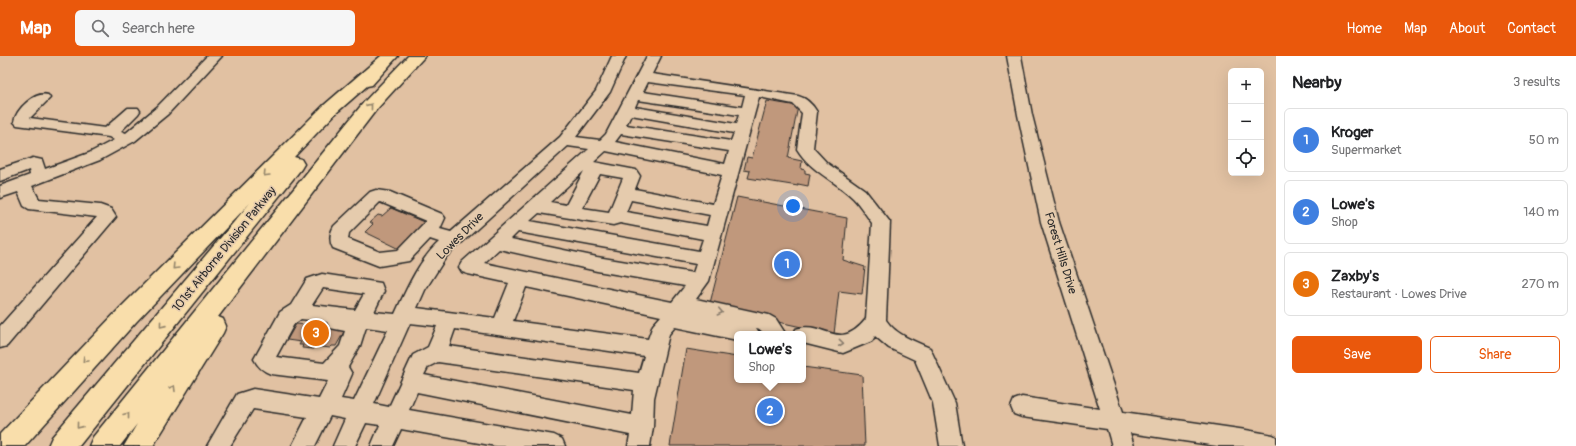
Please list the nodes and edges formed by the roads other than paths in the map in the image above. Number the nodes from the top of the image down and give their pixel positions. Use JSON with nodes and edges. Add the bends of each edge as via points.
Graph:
{"nodes":[{"id":1,"x":215,"y":56,"type":"edge"},
{"id":2,"x":417,"y":56,"type":"edge"},
{"id":3,"x":619,"y":56,"type":"edge"},
{"id":4,"x":654,"y":56,"type":"edge"},
{"id":5,"x":1014,"y":56,"type":"edge"},
{"id":6,"x":383,"y":63,"type":"edge"},
{"id":7,"x":644,"y":77,"type":"junction"},
{"id":8,"x":753,"y":92,"type":"junction"},
{"id":9,"x":634,"y":95,"type":"junction"},
{"id":10,"x":43,"y":98,"type":"dead end"},
{"id":11,"x":626,"y":110,"type":"junction"},
{"id":12,"x":133,"y":111,"type":"dead end"},
{"id":13,"x":747,"y":112,"type":"junction"},
{"id":14,"x":617,"y":128,"type":"junction"},
{"id":15,"x":742,"y":130,"type":"junction"},
{"id":16,"x":110,"y":132,"type":"junction"},
{"id":17,"x":346,"y":136,"type":"junction"},
{"id":18,"x":126,"y":139,"type":"junction"},
{"id":19,"x":565,"y":141,"type":"junction"},
{"id":20,"x":603,"y":145,"type":"junction"},
{"id":21,"x":737,"y":147,"type":"junction"},
{"id":22,"x":588,"y":166,"type":"junction"},
{"id":23,"x":730,"y":171,"type":"junction"},
{"id":24,"x":0,"y":175,"type":"edge"},
{"id":25,"x":31,"y":180,"type":"junction"},
{"id":26,"x":0,"y":192,"type":"edge"},
{"id":27,"x":626,"y":193,"type":"junction"},
{"id":28,"x":535,"y":206,"type":"junction"},
{"id":29,"x":720,"y":211,"type":"junction"},
{"id":30,"x":572,"y":212,"type":"junction"},
{"id":31,"x":616,"y":216,"type":"junction"},
{"id":32,"x":514,"y":225,"type":"junction"},
{"id":33,"x":427,"y":231,"type":"junction"},
{"id":34,"x":713,"y":234,"type":"junction"},
{"id":35,"x":453,"y":240,"type":"junction"},
{"id":36,"x":496,"y":242,"type":"junction"},
{"id":37,"x":706,"y":259,"type":"junction"},
{"id":38,"x":520,"y":278,"type":"junction"},
{"id":39,"x":700,"y":281,"type":"junction"},
{"id":40,"x":676,"y":311,"type":"junction"},
{"id":41,"x":293,"y":315,"type":"junction"},
{"id":42,"x":402,"y":318,"type":"junction"},
{"id":43,"x":367,"y":319,"type":"junction"},
{"id":44,"x":449,"y":320,"type":"junction"},
{"id":45,"x":876,"y":321,"type":"junction"},
{"id":46,"x":501,"y":327,"type":"junction"},
{"id":47,"x":740,"y":331,"type":"edge"},
{"id":48,"x":778,"y":331,"type":"edge"},
{"id":49,"x":806,"y":336,"type":"edge"},
{"id":50,"x":0,"y":340,"type":"edge"},
{"id":51,"x":656,"y":349,"type":"junction"},
{"id":52,"x":436,"y":353,"type":"junction"},
{"id":53,"x":335,"y":373,"type":"junction"},
{"id":54,"x":411,"y":382,"type":"junction"},
{"id":55,"x":647,"y":383,"type":"junction"},
{"id":56,"x":1022,"y":407,"type":"dead end"},
{"id":57,"x":325,"y":408,"type":"junction"},
{"id":58,"x":360,"y":411,"type":"junction"},
{"id":59,"x":395,"y":418,"type":"junction"},
{"id":60,"x":1115,"y":420,"type":"junction"},
{"id":61,"x":640,"y":436,"type":"edge"},
{"id":62,"x":7,"y":446,"type":"edge"},
{"id":63,"x":62,"y":446,"type":"edge"},
{"id":64,"x":103,"y":446,"type":"edge"},
{"id":65,"x":138,"y":446,"type":"edge"},
{"id":66,"x":218,"y":446,"type":"edge"},
{"id":67,"x":303,"y":446,"type":"edge"},
{"id":68,"x":344,"y":446,"type":"edge"},
{"id":69,"x":382,"y":446,"type":"edge"},
{"id":70,"x":554,"y":446,"type":"edge"},
{"id":71,"x":951,"y":446,"type":"edge"},
{"id":72,"x":1123,"y":446,"type":"edge"},
{"id":73,"x":1273,"y":446,"type":"edge"}],
"edges":[{"from":1,"to":18,"type":"street","via":[[144,127]]},
{"from":17,"to":2,"type":"highway","one_way":true,"via":[[391,82]]},
{"from":3,"to":19,"type":"street","name":"Lowes Drive","via":[[603,92]]},
{"from":4,"to":7,"type":"street"},
{"from":5,"to":60,"type":"street","name":"Forest Hills Drive","via":[[1050,222]]},
{"from":6,"to":62,"type":"highway","one_way":true,"via":[[330,110],[128,315]]},
{"from":6,"to":63,"type":"highway","name":"101st Airborne Division Parkway","one_way":true,"via":[[319,134]]},
{"from":7,"to":8,"type":"street"},
{"from":7,"to":9,"type":"street"},
{"from":8,"to":13,"type":"street"},
{"from":8,"to":45,"type":"street","via":[[798,100],[810,112],[805,148],[821,168],[859,194],[881,222]]},
{"from":9,"to":11,"type":"street"},
{"from":9,"to":13,"type":"street"},
{"from":10,"to":16,"type":"street","via":[[23,115],[22,122]]},
{"from":11,"to":14,"type":"street"},
{"from":11,"to":15,"type":"street"},
{"from":12,"to":16,"type":"street"},
{"from":13,"to":15,"type":"street"},
{"from":14,"to":20,"type":"street"},
{"from":14,"to":21,"type":"street"},
{"from":15,"to":21,"type":"street"},
{"from":16,"to":18,"type":"street"},
{"from":64,"to":17,"type":"highway","one_way":true},
{"from":65,"to":17,"type":"highway","one_way":true,"via":[[212,328]]},
{"from":18,"to":25,"type":"street","via":[[94,156]]},
{"from":19,"to":20,"type":"street"},
{"from":19,"to":35,"type":"street","name":"Lowes Drive"},
{"from":20,"to":22,"type":"street"},
{"from":20,"to":23,"type":"street"},
{"from":21,"to":23,"type":"street"},
{"from":22,"to":27,"type":"street","via":[[630,174],[632,176]]},
{"from":22,"to":28,"type":"street"},
{"from":22,"to":30,"type":"street"},
{"from":23,"to":29,"type":"street"},
{"from":24,"to":25,"type":"street","via":[[34,163],[36,164]]},
{"from":25,"to":26,"type":"street"},
{"from":25,"to":50,"type":"street","via":[[30,202],[35,205],[100,211],[107,217]]},
{"from":27,"to":29,"type":"street"},
{"from":27,"to":31,"type":"street"},
{"from":28,"to":30,"type":"street"},
{"from":28,"to":32,"type":"street"},
{"from":29,"to":34,"type":"street"},
{"from":30,"to":31,"type":"street","via":[[608,219]]},
{"from":31,"to":34,"type":"street"},
{"from":32,"to":36,"type":"street"},
{"from":32,"to":37,"type":"street"},
{"from":33,"to":33,"type":"street","via":[[435,223],[436,218],[384,196],[376,196],[340,231],[339,243],[379,259],[403,256]]},
{"from":33,"to":35,"type":"street"},
{"from":34,"to":37,"type":"street"},
{"from":35,"to":42,"type":"street","name":"Lowes Drive","via":[[440,252],[417,287]]},
{"from":36,"to":38,"type":"street","via":[[468,267]]},
{"from":36,"to":39,"type":"street","via":[[597,264]]},
{"from":37,"to":39,"type":"street"},
{"from":38,"to":40,"type":"street"},
{"from":38,"to":46,"type":"street"},
{"from":39,"to":40,"type":"street"},
{"from":40,"to":47,"type":"street"},
{"from":40,"to":48,"type":"street","one_way":true,"via":[[762,322]]},
{"from":40,"to":51,"type":"street","via":[[660,331]]},
{"from":41,"to":43,"type":"street"},
{"from":41,"to":43,"type":"street","via":[[314,284],[322,282],[374,288]]},
{"from":41,"to":53,"type":"street","via":[[356,326],[350,348]]},
{"from":41,"to":53,"type":"street","via":[[264,359],[271,364]]},
{"from":42,"to":43,"type":"street"},
{"from":42,"to":44,"type":"street"},
{"from":42,"to":58,"type":"street","name":"Lowes Drive"},
{"from":43,"to":53,"type":"street","via":[[350,368]]},
{"from":44,"to":46,"type":"street"},
{"from":44,"to":52,"type":"street"},
{"from":49,"to":45,"type":"street","one_way":true,"via":[[843,345],[865,335]]},
{"from":45,"to":71,"type":"street","via":[[891,340],[923,354],[944,403]]},
{"from":46,"to":51,"type":"street"},
{"from":51,"to":55,"type":"street"},
{"from":52,"to":54,"type":"street","via":[[420,361]]},
{"from":52,"to":55,"type":"street"},
{"from":53,"to":57,"type":"street"},
{"from":54,"to":59,"type":"street"},
{"from":54,"to":61,"type":"street"},
{"from":55,"to":61,"type":"street","via":[[643,398]]},
{"from":56,"to":60,"type":"street"},
{"from":57,"to":58,"type":"street"},
{"from":57,"to":66,"type":"street","via":[[253,399],[245,401]]},
{"from":57,"to":67,"type":"street"},
{"from":58,"to":59,"type":"street"},
{"from":58,"to":68,"type":"street","name":"Lowes Drive"},
{"from":59,"to":69,"type":"street"},
{"from":59,"to":70,"type":"street"},
{"from":60,"to":72,"type":"street","name":"Forest Hills Drive"},
{"from":60,"to":73,"type":"street"}]}
